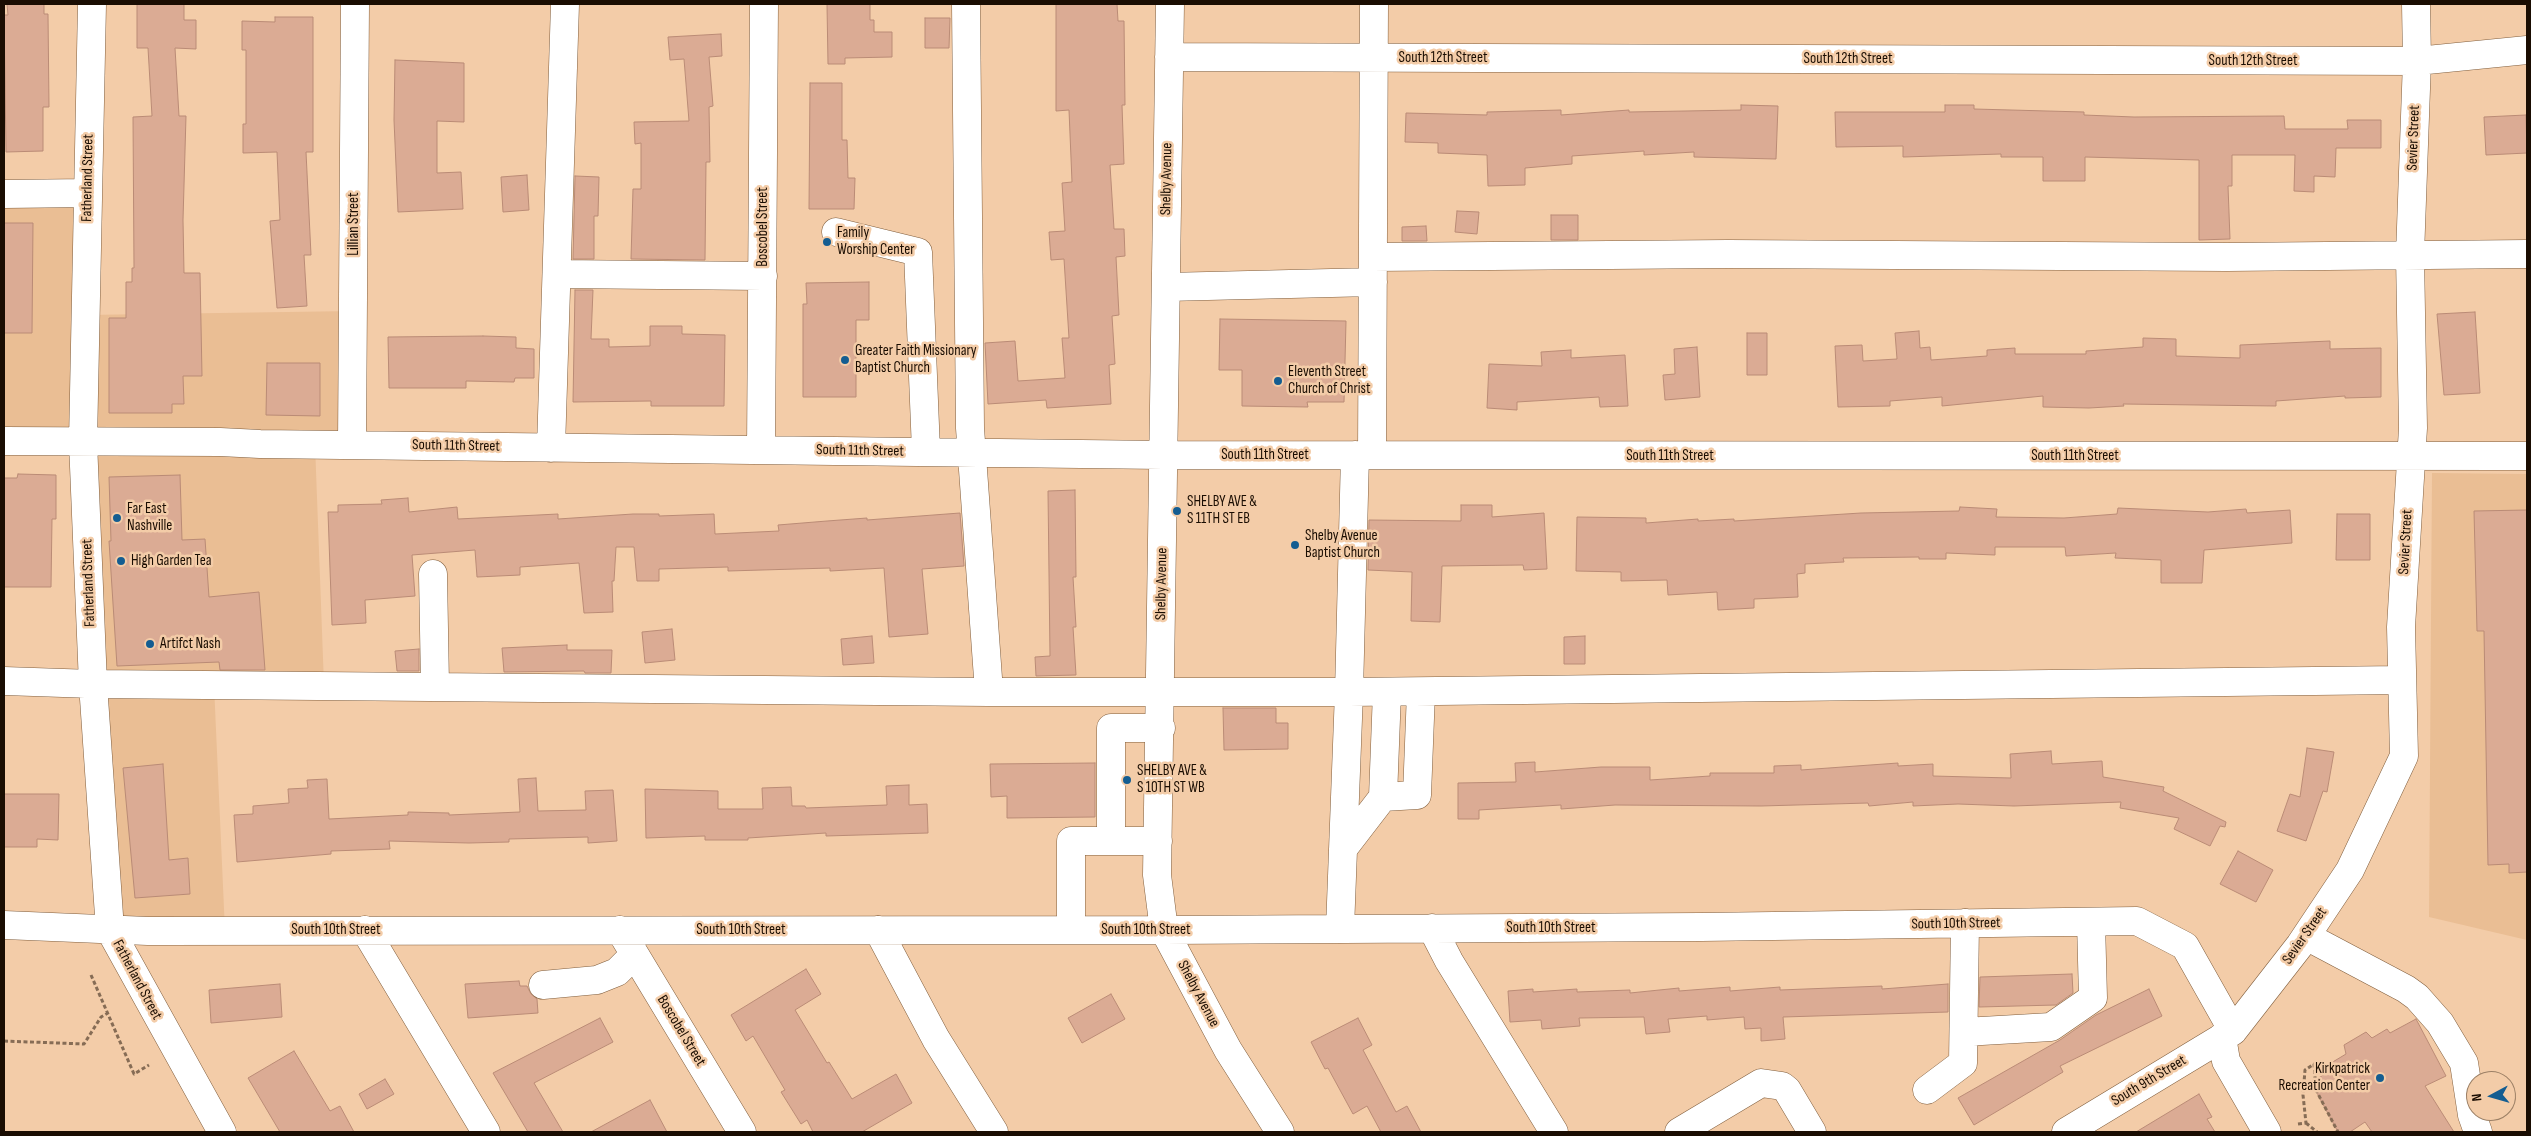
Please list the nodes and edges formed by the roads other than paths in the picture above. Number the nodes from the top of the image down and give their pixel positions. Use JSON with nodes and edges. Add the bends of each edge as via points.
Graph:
{"nodes":[{"id":1,"x":92,"y":4,"type":"edge"},
{"id":2,"x":355,"y":4,"type":"edge"},
{"id":3,"x":565,"y":4,"type":"edge"},
{"id":4,"x":764,"y":4,"type":"edge"},
{"id":5,"x":966,"y":4,"type":"edge"},
{"id":6,"x":1170,"y":4,"type":"edge"},
{"id":7,"x":1374,"y":4,"type":"edge"},
{"id":8,"x":2416,"y":4,"type":"edge"},
{"id":9,"x":2527,"y":50,"type":"edge"},
{"id":10,"x":1169,"y":57,"type":"junction"},
{"id":11,"x":1374,"y":58,"type":"junction"},
{"id":12,"x":2417,"y":61,"type":"junction"},
{"id":13,"x":88,"y":193,"type":"junction"},
{"id":14,"x":4,"y":194,"type":"edge"},
{"id":15,"x":836,"y":232,"type":"dead end"},
{"id":16,"x":2527,"y":254,"type":"edge"},
{"id":17,"x":2410,"y":255,"type":"junction"},
{"id":18,"x":1373,"y":270,"type":"junction"},
{"id":19,"x":557,"y":274,"type":"junction"},
{"id":20,"x":763,"y":276,"type":"junction"},
{"id":21,"x":1166,"y":287,"type":"junction"},
{"id":22,"x":4,"y":441,"type":"edge"},
{"id":23,"x":83,"y":442,"type":"junction"},
{"id":24,"x":352,"y":444,"type":"junction"},
{"id":25,"x":551,"y":448,"type":"junction"},
{"id":26,"x":761,"y":450,"type":"junction"},
{"id":27,"x":926,"y":451,"type":"junction"},
{"id":28,"x":972,"y":452,"type":"junction"},
{"id":29,"x":1163,"y":455,"type":"junction"},
{"id":30,"x":1364,"y":455,"type":"junction"},
{"id":31,"x":2411,"y":455,"type":"junction"},
{"id":32,"x":2527,"y":456,"type":"edge"},
{"id":33,"x":433,"y":574,"type":"dead end"},
{"id":34,"x":4,"y":680,"type":"edge"},
{"id":35,"x":2402,"y":680,"type":"junction"},
{"id":36,"x":93,"y":684,"type":"junction"},
{"id":37,"x":435,"y":685,"type":"junction"},
{"id":38,"x":989,"y":692,"type":"junction"},
{"id":39,"x":1161,"y":692,"type":"junction"},
{"id":40,"x":1349,"y":692,"type":"junction"},
{"id":41,"x":1387,"y":692,"type":"junction"},
{"id":42,"x":1421,"y":692,"type":"junction"},
{"id":43,"x":1160,"y":728,"type":"junction"},
{"id":44,"x":1382,"y":797,"type":"junction"},
{"id":45,"x":1111,"y":841,"type":"junction"},
{"id":46,"x":1158,"y":841,"type":"junction"},
{"id":47,"x":1343,"y":849,"type":"junction"},
{"id":48,"x":2091,"y":922,"type":"junction"},
{"id":49,"x":1965,"y":924,"type":"junction"},
{"id":50,"x":4,"y":925,"type":"edge"},
{"id":51,"x":1432,"y":928,"type":"junction"},
{"id":52,"x":1340,"y":929,"type":"junction"},
{"id":53,"x":110,"y":930,"type":"junction"},
{"id":54,"x":365,"y":930,"type":"junction"},
{"id":55,"x":620,"y":930,"type":"junction"},
{"id":56,"x":878,"y":930,"type":"junction"},
{"id":57,"x":1071,"y":930,"type":"junction"},
{"id":58,"x":1164,"y":930,"type":"junction"},
{"id":59,"x":2306,"y":936,"type":"junction"},
{"id":60,"x":634,"y":955,"type":"junction"},
{"id":61,"x":543,"y":985,"type":"dead end"},
{"id":62,"x":1964,"y":1032,"type":"junction"},
{"id":63,"x":2228,"y":1034,"type":"junction"},
{"id":64,"x":1927,"y":1090,"type":"dead end"},
{"id":65,"x":222,"y":1132,"type":"edge"},
{"id":66,"x":486,"y":1132,"type":"edge"},
{"id":67,"x":742,"y":1132,"type":"edge"},
{"id":68,"x":994,"y":1132,"type":"edge"},
{"id":69,"x":1280,"y":1132,"type":"edge"},
{"id":70,"x":1554,"y":1132,"type":"edge"},
{"id":71,"x":1679,"y":1132,"type":"edge"},
{"id":72,"x":1812,"y":1132,"type":"edge"},
{"id":73,"x":2066,"y":1132,"type":"edge"},
{"id":74,"x":2267,"y":1132,"type":"edge"},
{"id":75,"x":2478,"y":1132,"type":"edge"}],
"edges":[{"from":1,"to":13,"type":"street","name":"Fatherland Street"},
{"from":2,"to":24,"type":"street","name":"Lillian Street"},
{"from":3,"to":19,"type":"street"},
{"from":4,"to":20,"type":"street","name":"Boscobel Street"},
{"from":5,"to":28,"type":"street"},
{"from":6,"to":10,"type":"street","name":"Shelby Avenue"},
{"from":7,"to":11,"type":"street"},
{"from":8,"to":12,"type":"street","name":"Sevier Street"},
{"from":9,"to":12,"type":"street","name":"South 12th Street"},
{"from":10,"to":11,"type":"street","name":"South 12th Street"},
{"from":10,"to":21,"type":"street","name":"Shelby Avenue"},
{"from":11,"to":12,"type":"street","name":"South 12th Street"},
{"from":11,"to":18,"type":"street"},
{"from":12,"to":17,"type":"street","name":"Sevier Street"},
{"from":13,"to":14,"type":"street"},
{"from":13,"to":23,"type":"street","name":"Fatherland Street"},
{"from":15,"to":27,"type":"street","via":[[918,252]]},
{"from":16,"to":17,"type":"street"},
{"from":17,"to":18,"type":"street","via":[[1999,257],[1728,254]]},
{"from":17,"to":31,"type":"street","name":"Sevier Street"},
{"from":18,"to":21,"type":"street"},
{"from":18,"to":30,"type":"street"},
{"from":19,"to":20,"type":"street"},
{"from":19,"to":25,"type":"street"},
{"from":20,"to":26,"type":"street","name":"Boscobel Street"},
{"from":21,"to":29,"type":"street","name":"Shelby Avenue"},
{"from":22,"to":23,"type":"street","name":"South 11th Street"},
{"from":23,"to":24,"type":"street","name":"South 11th Street"},
{"from":23,"to":36,"type":"street","name":"Fatherland Street"},
{"from":24,"to":25,"type":"street","name":"South 11th Street"},
{"from":25,"to":26,"type":"street","name":"South 11th Street"},
{"from":26,"to":27,"type":"street","name":"South 11th Street"},
{"from":27,"to":28,"type":"street","name":"South 11th Street"},
{"from":28,"to":29,"type":"street","name":"South 11th Street"},
{"from":28,"to":38,"type":"street"},
{"from":29,"to":30,"type":"street","name":"South 11th Street"},
{"from":29,"to":39,"type":"street","name":"Shelby Avenue"},
{"from":30,"to":31,"type":"street","name":"South 11th Street"},
{"from":30,"to":40,"type":"street"},
{"from":31,"to":32,"type":"street","name":"South 11th Street"},
{"from":31,"to":35,"type":"street","name":"Sevier Street","via":[[2401,626]]},
{"from":33,"to":37,"type":"street"},
{"from":34,"to":36,"type":"street"},
{"from":35,"to":42,"type":"street"},
{"from":35,"to":59,"type":"street","name":"Sevier Street","via":[[2404,756],[2350,870]]},
{"from":36,"to":37,"type":"street"},
{"from":36,"to":53,"type":"street","name":"Fatherland Street"},
{"from":37,"to":38,"type":"street"},
{"from":38,"to":39,"type":"street"},
{"from":39,"to":40,"type":"street"},
{"from":39,"to":43,"type":"street","name":"Shelby Avenue"},
{"from":40,"to":41,"type":"street"},
{"from":40,"to":47,"type":"street"},
{"from":41,"to":42,"type":"street"},
{"from":41,"to":44,"type":"street"},
{"from":42,"to":44,"type":"street","via":[[1418,795]]},
{"from":43,"to":45,"type":"street","via":[[1111,728]]},
{"from":43,"to":46,"type":"street","name":"Shelby Avenue"},
{"from":44,"to":47,"type":"street"},
{"from":45,"to":46,"type":"street"},
{"from":45,"to":57,"type":"street","via":[[1071,841]]},
{"from":46,"to":58,"type":"street","name":"Shelby Avenue","via":[[1157,875]]},
{"from":47,"to":52,"type":"street"},
{"from":48,"to":49,"type":"street","name":"South 10th Street"},
{"from":48,"to":62,"type":"street","via":[[2093,998],[2051,1027]]},
{"from":48,"to":63,"type":"street","name":"South 10th Street","via":[[2137,921],[2185,946]]},
{"from":49,"to":51,"type":"street","name":"South 10th Street"},
{"from":49,"to":62,"type":"street"},
{"from":50,"to":53,"type":"street","name":"South 10th Street"},
{"from":51,"to":52,"type":"street","name":"South 10th Street"},
{"from":51,"to":70,"type":"street","via":[[1449,962]]},
{"from":52,"to":58,"type":"street","name":"South 10th Street"},
{"from":53,"to":54,"type":"street","name":"South 10th Street"},
{"from":53,"to":65,"type":"street","name":"Fatherland Street"},
{"from":54,"to":55,"type":"street","name":"South 10th Street"},
{"from":54,"to":66,"type":"street"},
{"from":55,"to":56,"type":"street","name":"South 10th Street"},
{"from":55,"to":60,"type":"street","name":"Boscobel Street"},
{"from":56,"to":57,"type":"street","name":"South 10th Street"},
{"from":56,"to":68,"type":"street","via":[[936,1039]]},
{"from":57,"to":58,"type":"street","name":"South 10th Street"},
{"from":58,"to":69,"type":"street","name":"Shelby Avenue","via":[[1228,1050]]},
{"from":59,"to":63,"type":"street","name":"Sevier Street"},
{"from":59,"to":75,"type":"street","via":[[2417,997],[2440,1023],[2464,1063]]},
{"from":60,"to":61,"type":"street","via":[[617,972],[597,980]]},
{"from":60,"to":67,"type":"street","name":"Boscobel Street"},
{"from":62,"to":64,"type":"street","via":[[1963,1063]]},
{"from":63,"to":73,"type":"street","name":"South 9th Street"},
{"from":63,"to":74,"type":"street","name":"South 10th Street","via":[[2226,1061]]},
{"from":71,"to":72,"type":"street","via":[[1761,1083],[1782,1086],[1787,1090]]}]}
